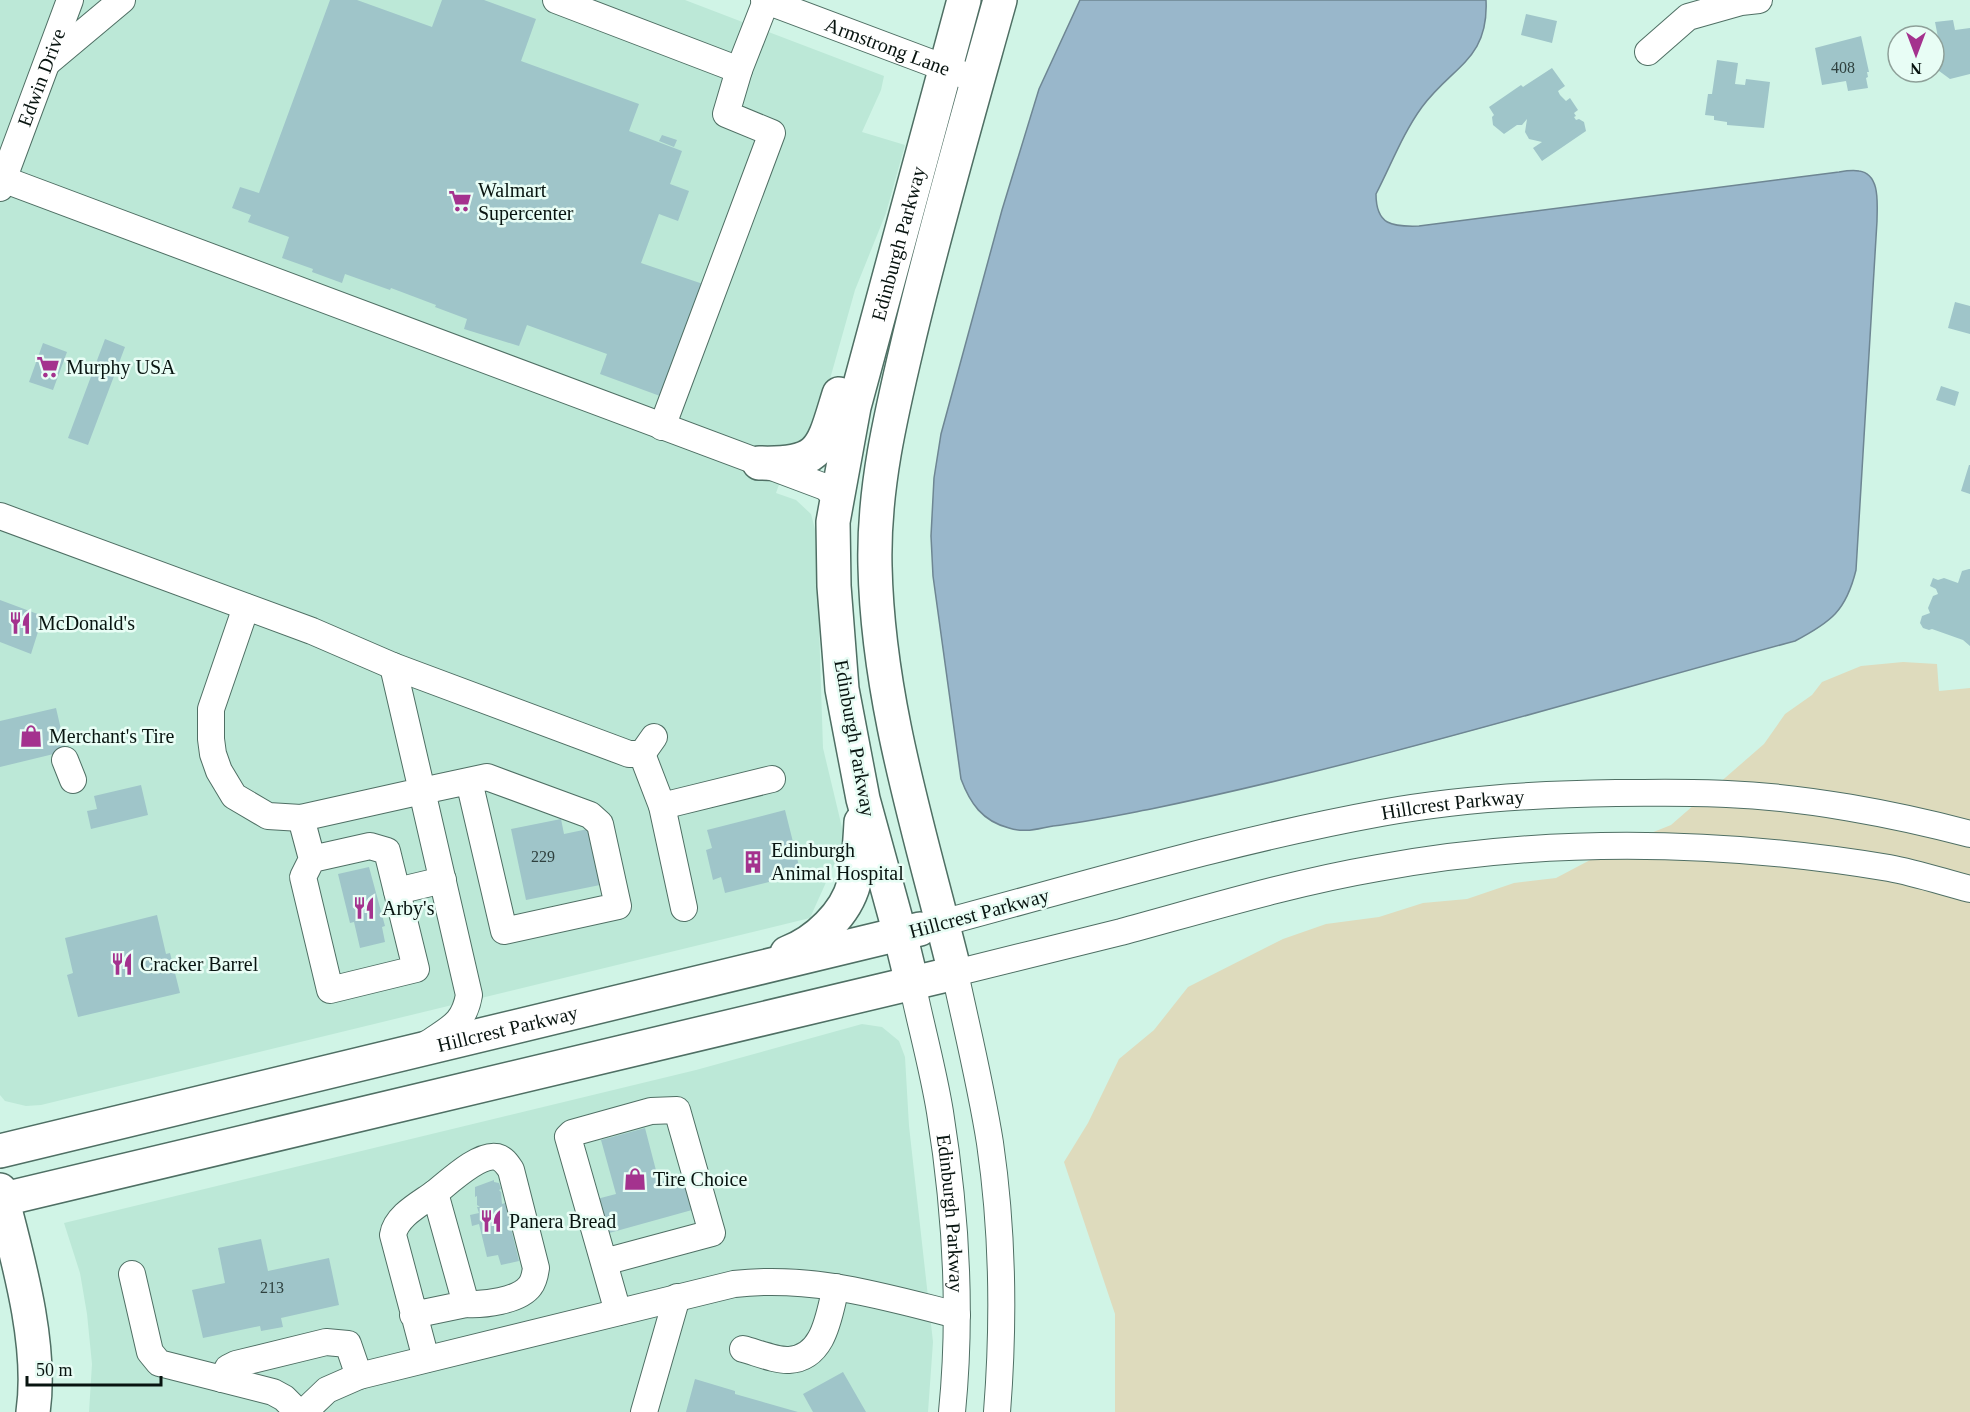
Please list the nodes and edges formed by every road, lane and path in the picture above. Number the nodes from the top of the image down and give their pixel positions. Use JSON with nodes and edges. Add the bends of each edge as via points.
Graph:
{"nodes":[{"id":1,"x":70,"y":0,"type":"edge"},
{"id":2,"x":122,"y":0,"type":"edge"},
{"id":3,"x":556,"y":0,"type":"edge"},
{"id":4,"x":765,"y":0,"type":"edge"},
{"id":5,"x":964,"y":0,"type":"edge"},
{"id":6,"x":1000,"y":0,"type":"edge"},
{"id":7,"x":1759,"y":0,"type":"edge"},
{"id":8,"x":1648,"y":52,"type":"dead end"},
{"id":9,"x":46,"y":64,"type":"junction"},
{"id":10,"x":945,"y":68,"type":"junction"},
{"id":11,"x":739,"y":70,"type":"junction"},
{"id":12,"x":978,"y":80,"type":"junction"},
{"id":13,"x":30,"y":109,"type":"junction"},
{"id":14,"x":0,"y":128,"type":"edge"},
{"id":15,"x":1,"y":182,"type":"edge"},
{"id":16,"x":898,"y":239,"type":"junction"},
{"id":17,"x":662,"y":427,"type":"junction"},
{"id":18,"x":759,"y":463,"type":"junction"},
{"id":19,"x":836,"y":510,"type":"junction"},
{"id":20,"x":4,"y":520,"type":"edge"},
{"id":21,"x":875,"y":564,"type":"junction"},
{"id":22,"x":246,"y":607,"type":"junction"},
{"id":23,"x":393,"y":666,"type":"junction"},
{"id":24,"x":772,"y":779,"type":"dead end"},
{"id":25,"x":469,"y":781,"type":"junction"},
{"id":26,"x":422,"y":791,"type":"junction"},
{"id":27,"x":863,"y":799,"type":"junction"},
{"id":28,"x":662,"y":806,"type":"junction"},
{"id":29,"x":301,"y":818,"type":"junction"},
{"id":30,"x":1970,"y":834,"type":"edge"},
{"id":31,"x":370,"y":846,"type":"junction"},
{"id":32,"x":312,"y":860,"type":"junction"},
{"id":33,"x":443,"y":880,"type":"junction"},
{"id":34,"x":1970,"y":889,"type":"edge"},
{"id":35,"x":397,"y":891,"type":"junction"},
{"id":36,"x":684,"y":908,"type":"dead end"},
{"id":37,"x":942,"y":923,"type":"junction"},
{"id":38,"x":900,"y":934,"type":"junction"},
{"id":39,"x":736,"y":973,"type":"junction"},
{"id":40,"x":955,"y":973,"type":"junction"},
{"id":41,"x":328,"y":980,"type":"junction"},
{"id":42,"x":912,"y":983,"type":"junction"},
{"id":43,"x":420,"y":1050,"type":"junction"},
{"id":44,"x":0,"y":1152,"type":"edge"},
{"id":45,"x":435,"y":1193,"type":"junction"},
{"id":46,"x":1,"y":1197,"type":"edge"},
{"id":47,"x":604,"y":1262,"type":"junction"},
{"id":48,"x":132,"y":1274,"type":"dead end"},
{"id":49,"x":836,"y":1287,"type":"junction"},
{"id":50,"x":677,"y":1297,"type":"junction"},
{"id":51,"x":466,"y":1304,"type":"junction"},
{"id":52,"x":618,"y":1312,"type":"junction"},
{"id":53,"x":413,"y":1315,"type":"junction"},
{"id":54,"x":957,"y":1315,"type":"junction"},
{"id":55,"x":742,"y":1349,"type":"dead end"},
{"id":56,"x":426,"y":1359,"type":"junction"},
{"id":57,"x":359,"y":1376,"type":"junction"},
{"id":58,"x":222,"y":1379,"type":"junction"},
{"id":59,"x":33,"y":1412,"type":"edge"},
{"id":60,"x":298,"y":1412,"type":"edge"},
{"id":61,"x":304,"y":1412,"type":"edge"},
{"id":62,"x":644,"y":1412,"type":"edge"},
{"id":63,"x":952,"y":1412,"type":"edge"},
{"id":64,"x":996,"y":1412,"type":"edge"}],
"edges":[{"from":1,"to":9,"type":"street","name":"Edwin Drive"},
{"from":2,"to":9,"type":"street"},
{"from":3,"to":11,"type":"street"},
{"from":4,"to":10,"type":"street","name":"Armstrong Lane"},
{"from":4,"to":11,"type":"street"},
{"from":5,"to":10,"type":"main road","name":"Edinburgh Parkway"},
{"from":6,"to":12,"type":"main road","name":"Edinburgh Parkway"},
{"from":7,"to":8,"type":"street","via":[[1688,17]]},
{"from":9,"to":13,"type":"street","name":"Edwin Drive"},
{"from":10,"to":12,"type":"street","name":"Armstrong Lane"},
{"from":10,"to":16,"type":"main road","name":"Edinburgh Parkway"},
{"from":11,"to":17,"type":"street","via":[[726,114],[771,133]]},
{"from":12,"to":21,"type":"main road","name":"Edinburgh Parkway","via":[[926,267],[889,421],[877,510]]},
{"from":13,"to":14,"type":"street"},
{"from":13,"to":15,"type":"street","name":"Edwin Drive"},
{"from":15,"to":17,"type":"street"},
{"from":16,"to":18,"type":"main road","via":[[870,295],[827,433],[818,449],[803,460]]},
{"from":16,"to":19,"type":"main road","name":"Edinburgh Parkway","via":[[854,407]]},
{"from":17,"to":18,"type":"street"},
{"from":18,"to":19,"type":"street","via":[[825,487]]},
{"from":19,"to":21,"type":"main road","via":[[849,510],[863,530]]},
{"from":19,"to":27,"type":"main road","name":"Edinburgh Parkway","via":[[834,586],[842,688]]},
{"from":20,"to":22,"type":"street"},
{"from":21,"to":37,"type":"main road","name":"Edinburgh Parkway","via":[[880,647],[892,720]]},
{"from":22,"to":23,"type":"street"},
{"from":22,"to":29,"type":"street","via":[[211,709],[213,754],[234,796],[268,816]]},
{"from":23,"to":26,"type":"street"},
{"from":23,"to":28,"type":"street","via":[[629,753],[648,745]]},
{"from":24,"to":28,"type":"street"},
{"from":25,"to":25,"type":"street","via":[[487,777],[590,815],[600,824],[618,906],[504,931]]},
{"from":25,"to":26,"type":"street"},
{"from":26,"to":29,"type":"street"},
{"from":26,"to":33,"type":"street"},
{"from":27,"to":38,"type":"main road","name":"Edinburgh Parkway"},
{"from":27,"to":39,"type":"main road","via":[[858,867],[846,902],[814,938],[793,951]]},
{"from":28,"to":36,"type":"street"},
{"from":29,"to":32,"type":"street"},
{"from":30,"to":37,"type":"street","name":"Hillcrest Parkway","via":[[1810,802],[1728,794],[1524,795],[1440,804],[1314,827]]},
{"from":31,"to":32,"type":"street"},
{"from":31,"to":35,"type":"street","via":[[387,851]]},
{"from":31,"to":41,"type":"street","via":[[396,953],[392,964]]},
{"from":32,"to":41,"type":"street","via":[[303,877]]},
{"from":33,"to":35,"type":"street"},
{"from":33,"to":43,"type":"street","via":[[469,995],[460,1020]]},
{"from":34,"to":40,"type":"street","via":[[1892,869],[1727,848],[1648,845],[1456,855],[1311,881]]},
{"from":35,"to":41,"type":"street","via":[[416,969],[330,990]]},
{"from":37,"to":38,"type":"main road","name":"Hillcrest Parkway"},
{"from":37,"to":40,"type":"main road","name":"Edinburgh Parkway"},
{"from":38,"to":39,"type":"main road","name":"Hillcrest Parkway"},
{"from":38,"to":42,"type":"main road","name":"Edinburgh Parkway"},
{"from":39,"to":43,"type":"main road","name":"Hillcrest Parkway"},
{"from":40,"to":42,"type":"main road"},
{"from":40,"to":64,"type":"street","name":"Edinburgh Parkway","via":[[986,1118],[996,1196],[1001,1324]]},
{"from":42,"to":46,"type":"main road"},
{"from":42,"to":54,"type":"street","name":"Edinburgh Parkway","via":[[949,1174]]},
{"from":43,"to":44,"type":"main road","name":"Hillcrest Parkway"},
{"from":45,"to":51,"type":"street"},
{"from":45,"to":51,"type":"street","via":[[487,1157],[497,1157],[511,1170],[536,1268],[534,1279],[524,1293],[514,1297],[481,1305]]},
{"from":45,"to":53,"type":"street","via":[[394,1227]]},
{"from":46,"to":59,"type":"main road","via":[[32,1329]]},
{"from":47,"to":47,"type":"street","via":[[568,1137],[651,1111],[677,1110],[712,1233]]},
{"from":47,"to":52,"type":"street"},
{"from":48,"to":58,"type":"street","via":[[153,1358],[159,1363]]},
{"from":49,"to":50,"type":"street","via":[[763,1281]]},
{"from":49,"to":54,"type":"street"},
{"from":49,"to":55,"type":"street","via":[[821,1340],[806,1355],[788,1360]]},
{"from":50,"to":52,"type":"street"},
{"from":50,"to":62,"type":"street"},
{"from":51,"to":53,"type":"street"},
{"from":52,"to":56,"type":"street"},
{"from":53,"to":56,"type":"street"},
{"from":54,"to":63,"type":"street","name":"Edinburgh Parkway"},
{"from":56,"to":57,"type":"street"},
{"from":57,"to":58,"type":"street","via":[[348,1344],[326,1342],[236,1364],[228,1368]]},
{"from":57,"to":61,"type":"street","via":[[327,1390]]},
{"from":58,"to":60,"type":"street","via":[[273,1392]]}]}
